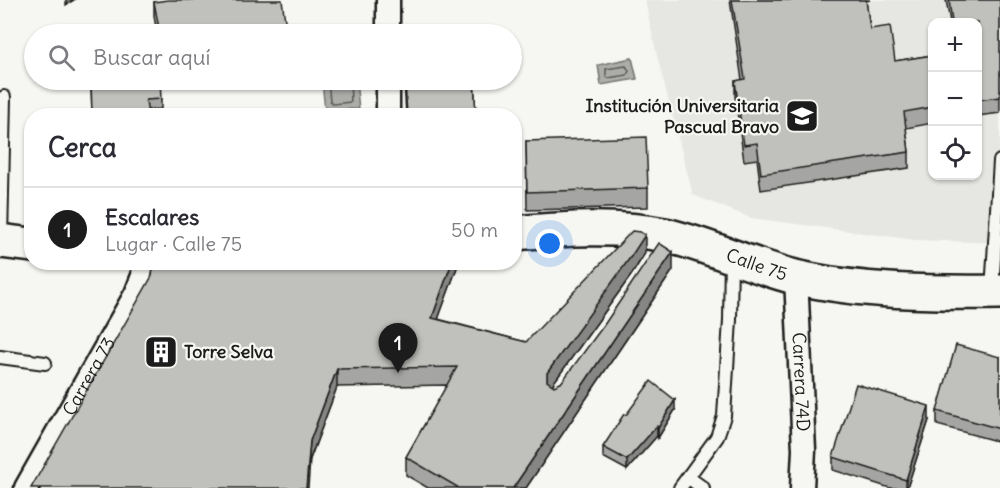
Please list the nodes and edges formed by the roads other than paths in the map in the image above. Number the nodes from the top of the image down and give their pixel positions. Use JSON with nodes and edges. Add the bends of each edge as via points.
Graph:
{"nodes":[{"id":1,"x":388,"y":0,"type":"edge"},
{"id":2,"x":388,"y":24,"type":"edge"},
{"id":3,"x":388,"y":90,"type":"edge"},
{"id":4,"x":4,"y":97,"type":"dead end"},
{"id":5,"x":388,"y":108,"type":"edge"},
{"id":6,"x":1000,"y":160,"type":"edge"},
{"id":7,"x":522,"y":232,"type":"edge"},
{"id":8,"x":0,"y":241,"type":"edge"},
{"id":9,"x":24,"y":244,"type":"edge"},
{"id":10,"x":731,"y":256,"type":"junction"},
{"id":11,"x":143,"y":270,"type":"edge"},
{"id":12,"x":796,"y":277,"type":"junction"},
{"id":13,"x":996,"y":292,"type":"edge"},
{"id":14,"x":0,"y":357,"type":"edge"},
{"id":15,"x":45,"y":363,"type":"dead end"},
{"id":16,"x":689,"y":478,"type":"junction"},
{"id":17,"x":26,"y":488,"type":"edge"},
{"id":18,"x":680,"y":488,"type":"edge"},
{"id":19,"x":703,"y":488,"type":"edge"},
{"id":20,"x":802,"y":488,"type":"edge"}],
"edges":[{"from":1,"to":2,"type":"street"},
{"from":3,"to":5,"type":"street"},
{"from":4,"to":8,"type":"lane"},
{"from":6,"to":13,"type":"lane"},
{"from":7,"to":10,"type":"street","name":"Calle 75","via":[[630,230]]},
{"from":8,"to":9,"type":"street"},
{"from":10,"to":12,"type":"street","name":"Calle 75"},
{"from":10,"to":16,"type":"lane","via":[[724,416],[717,437]]},
{"from":11,"to":17,"type":"street","name":"Carrera 73","via":[[136,294]]},
{"from":12,"to":13,"type":"street","name":"Calle 75","via":[[874,288]]},
{"from":12,"to":20,"type":"street","name":"Carrera 74D","via":[[804,450]]},
{"from":14,"to":15,"type":"lane"},
{"from":16,"to":18,"type":"lane"},
{"from":16,"to":19,"type":"lane"}]}
